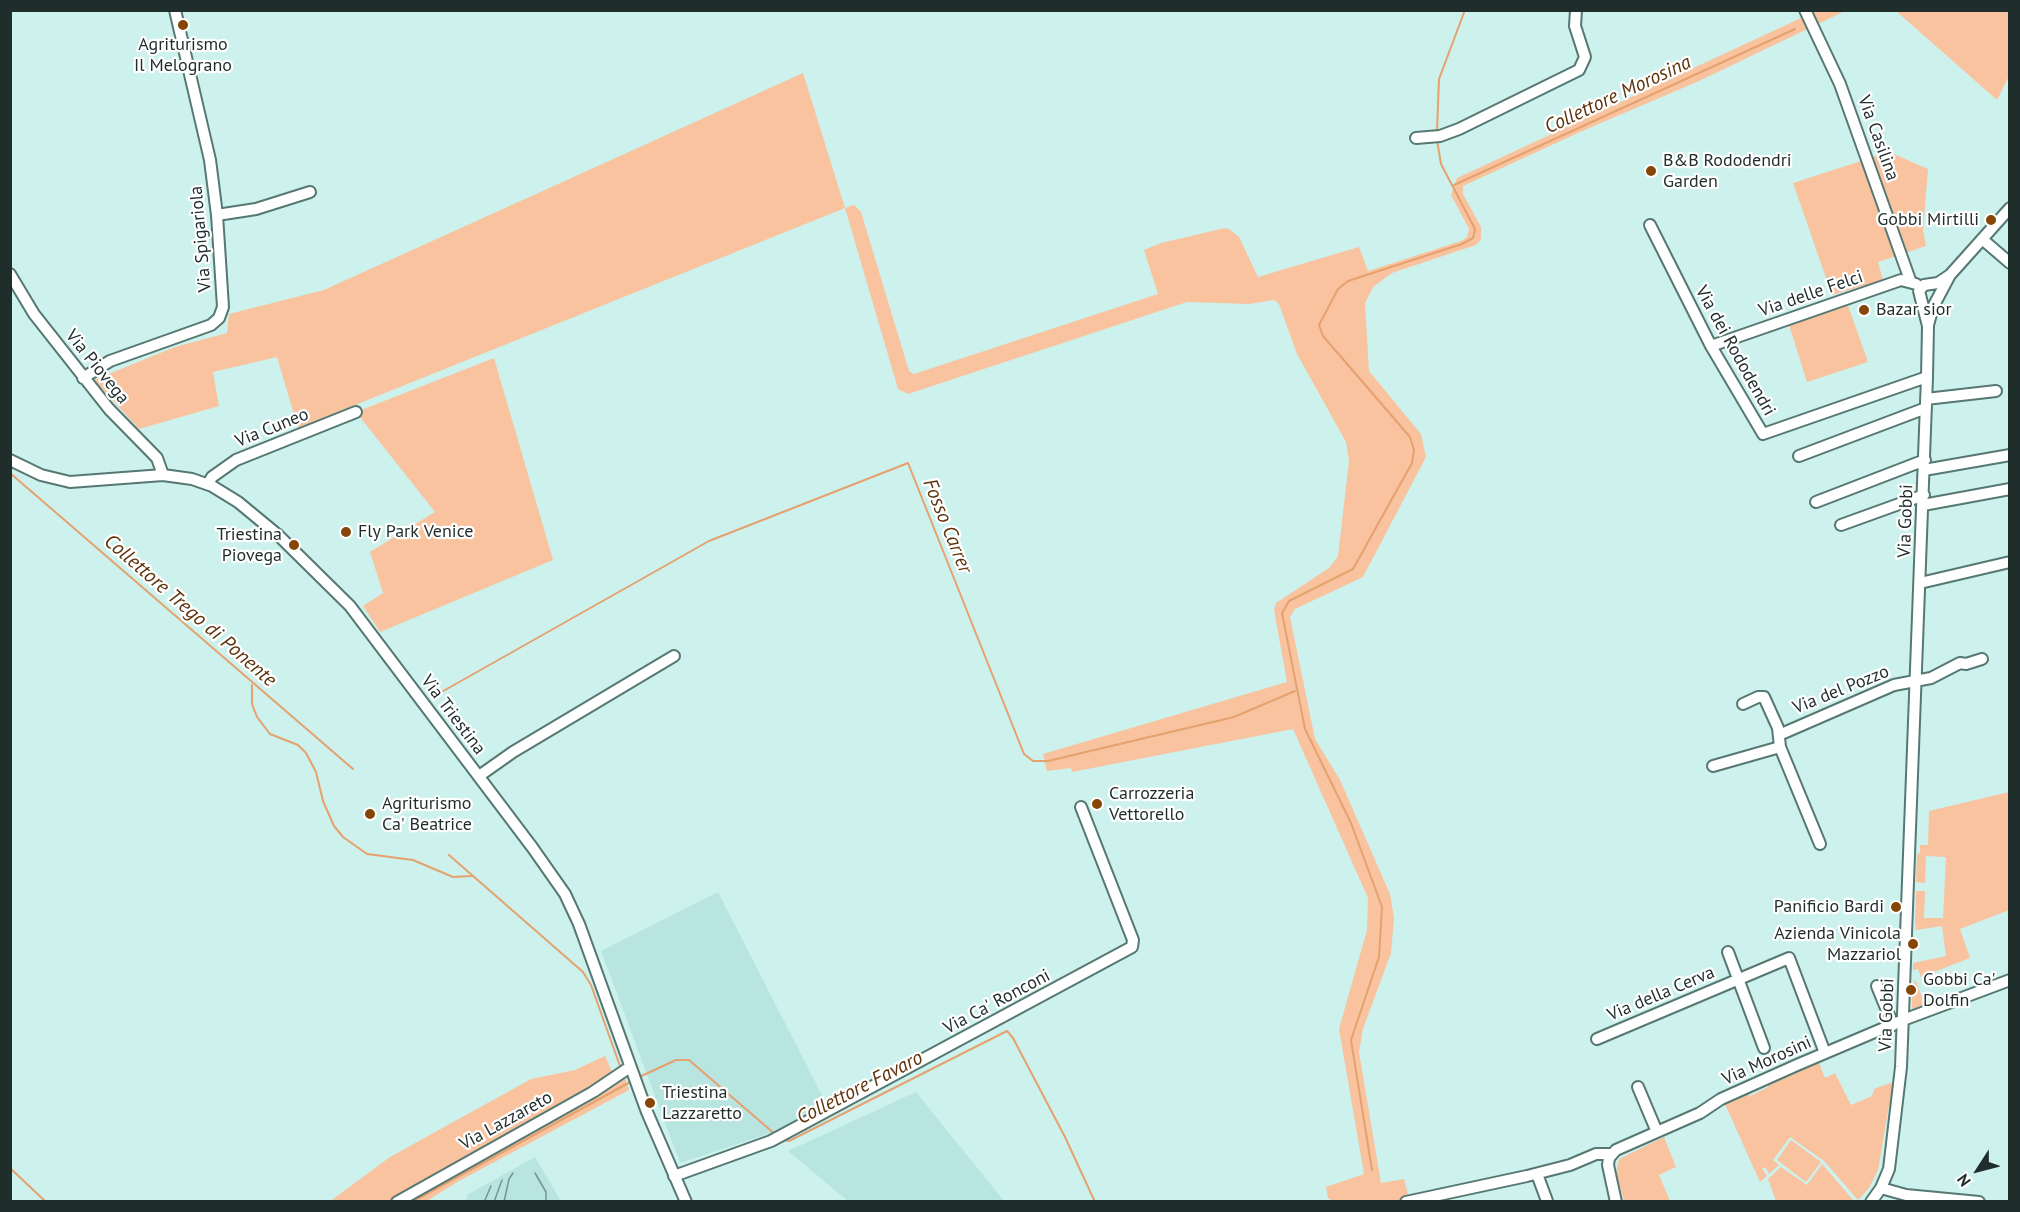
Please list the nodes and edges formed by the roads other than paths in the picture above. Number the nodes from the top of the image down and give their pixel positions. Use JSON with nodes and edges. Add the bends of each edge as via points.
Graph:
{"nodes":[{"id":1,"x":175,"y":10,"type":"edge"},
{"id":2,"x":1576,"y":10,"type":"edge"},
{"id":3,"x":1805,"y":10,"type":"edge"},
{"id":4,"x":1416,"y":138,"type":"dead end"},
{"id":5,"x":310,"y":192,"type":"dead end"},
{"id":6,"x":2010,"y":208,"type":"edge"},
{"id":7,"x":217,"y":215,"type":"junction"},
{"id":8,"x":1650,"y":225,"type":"dead end"},
{"id":9,"x":1982,"y":239,"type":"junction"},
{"id":10,"x":2010,"y":263,"type":"edge"},
{"id":11,"x":10,"y":273,"type":"edge"},
{"id":12,"x":1950,"y":275,"type":"junction"},
{"id":13,"x":1910,"y":280,"type":"junction"},
{"id":14,"x":1933,"y":285,"type":"junction"},
{"id":15,"x":1921,"y":288,"type":"junction"},
{"id":16,"x":1937,"y":299,"type":"junction"},
{"id":17,"x":1920,"y":300,"type":"junction"},
{"id":18,"x":1928,"y":326,"type":"junction"},
{"id":19,"x":1712,"y":346,"type":"junction"},
{"id":20,"x":1927,"y":377,"type":"junction"},
{"id":21,"x":83,"y":378,"type":"junction"},
{"id":22,"x":1996,"y":391,"type":"dead end"},
{"id":23,"x":1926,"y":404,"type":"junction"},
{"id":24,"x":356,"y":412,"type":"dead end"},
{"id":25,"x":2010,"y":454,"type":"edge"},
{"id":26,"x":1799,"y":456,"type":"dead end"},
{"id":27,"x":10,"y":460,"type":"edge"},
{"id":28,"x":1924,"y":465,"type":"junction"},
{"id":29,"x":163,"y":475,"type":"junction"},
{"id":30,"x":208,"y":484,"type":"junction"},
{"id":31,"x":2010,"y":489,"type":"edge"},
{"id":32,"x":1924,"y":500,"type":"junction"},
{"id":33,"x":1816,"y":502,"type":"dead end"},
{"id":34,"x":1841,"y":525,"type":"dead end"},
{"id":35,"x":2010,"y":562,"type":"edge"},
{"id":36,"x":1920,"y":583,"type":"junction"},
{"id":37,"x":674,"y":656,"type":"dead end"},
{"id":38,"x":1982,"y":659,"type":"dead end"},
{"id":39,"x":1917,"y":680,"type":"junction"},
{"id":40,"x":1743,"y":704,"type":"dead end"},
{"id":41,"x":1779,"y":735,"type":"junction"},
{"id":42,"x":1780,"y":747,"type":"junction"},
{"id":43,"x":1713,"y":766,"type":"dead end"},
{"id":44,"x":478,"y":776,"type":"junction"},
{"id":45,"x":1081,"y":807,"type":"dead end"},
{"id":46,"x":1820,"y":844,"type":"dead end"},
{"id":47,"x":1728,"y":952,"type":"dead end"},
{"id":48,"x":1739,"y":980,"type":"junction"},
{"id":49,"x":2010,"y":980,"type":"edge"},
{"id":50,"x":1877,"y":986,"type":"dead end"},
{"id":51,"x":1898,"y":1022,"type":"junction"},
{"id":52,"x":1597,"y":1039,"type":"dead end"},
{"id":53,"x":1764,"y":1048,"type":"dead end"},
{"id":54,"x":1825,"y":1053,"type":"junction"},
{"id":55,"x":631,"y":1068,"type":"junction"},
{"id":56,"x":1638,"y":1087,"type":"dead end"},
{"id":57,"x":1657,"y":1132,"type":"junction"},
{"id":58,"x":1610,"y":1156,"type":"junction"},
{"id":59,"x":1537,"y":1174,"type":"junction"},
{"id":60,"x":674,"y":1176,"type":"junction"},
{"id":61,"x":1881,"y":1188,"type":"junction"},
{"id":62,"x":1547,"y":1201,"type":"edge"},
{"id":63,"x":397,"y":1202,"type":"edge"},
{"id":64,"x":686,"y":1202,"type":"edge"},
{"id":65,"x":1406,"y":1202,"type":"edge"},
{"id":66,"x":1617,"y":1202,"type":"edge"},
{"id":67,"x":1870,"y":1202,"type":"edge"},
{"id":68,"x":1979,"y":1202,"type":"edge"}],
"edges":[{"from":1,"to":7,"type":"street","name":"Via Spigariola","via":[[210,160]]},
{"from":2,"to":4,"type":"street","via":[[1575,26],[1586,57],[1579,70],[1467,126],[1437,137]]},
{"from":3,"to":13,"type":"street","name":"Via Casilina","via":[[1840,84]]},
{"from":5,"to":7,"type":"street","via":[[256,209]]},
{"from":6,"to":9,"type":"street","name":"Via Gobbi"},
{"from":7,"to":21,"type":"street","name":"Via Spigariola","via":[[223,307],[216,322],[110,361]]},
{"from":8,"to":19,"type":"street","name":"Via dei Rododendri"},
{"from":9,"to":10,"type":"street"},
{"from":9,"to":12,"type":"street","name":"Via Gobbi"},
{"from":11,"to":21,"type":"street","name":"Via Piovega","via":[[28,306]]},
{"from":12,"to":14,"type":"street","name":"Via Gobbi"},
{"from":12,"to":16,"type":"street","name":"Via Gobbi"},
{"from":13,"to":15,"type":"street"},
{"from":13,"to":19,"type":"street","name":"Via delle Felci"},
{"from":14,"to":15,"type":"street","name":"Via Gobbi"},
{"from":14,"to":16,"type":"street","via":[[1938,290]]},
{"from":15,"to":17,"type":"street","name":"Via Gobbi"},
{"from":16,"to":17,"type":"street","via":[[1926,304]]},
{"from":16,"to":18,"type":"street","name":"Via Gobbi"},
{"from":17,"to":18,"type":"street","name":"Via Gobbi"},
{"from":18,"to":20,"type":"street","name":"Via Gobbi"},
{"from":19,"to":20,"type":"street","name":"Via dei Rododendri","via":[[1763,434]]},
{"from":20,"to":23,"type":"street","name":"Via Gobbi"},
{"from":21,"to":29,"type":"street","name":"Via Piovega","via":[[157,458]]},
{"from":22,"to":23,"type":"street"},
{"from":23,"to":26,"type":"street"},
{"from":23,"to":28,"type":"street","name":"Via Gobbi"},
{"from":24,"to":30,"type":"street","name":"Via Cuneo","via":[[237,460]]},
{"from":25,"to":28,"type":"street"},
{"from":27,"to":29,"type":"street","name":"Via Triestina","via":[[41,476],[70,482]]},
{"from":28,"to":32,"type":"street","name":"Via Gobbi"},
{"from":28,"to":33,"type":"street"},
{"from":29,"to":30,"type":"street","name":"Via Triestina"},
{"from":30,"to":44,"type":"street","name":"Via Triestina","via":[[249,511],[342,598]]},
{"from":31,"to":32,"type":"street"},
{"from":32,"to":34,"type":"street"},
{"from":32,"to":36,"type":"street","name":"Via Gobbi"},
{"from":35,"to":36,"type":"street"},
{"from":36,"to":39,"type":"street","name":"Via Gobbi"},
{"from":37,"to":44,"type":"street"},
{"from":38,"to":39,"type":"street"},
{"from":39,"to":41,"type":"street","name":"Via del Pozzo","via":[[1894,685]]},
{"from":39,"to":51,"type":"street","name":"Via Gobbi"},
{"from":40,"to":41,"type":"street","name":"Via del Pozzo","via":[[1764,697]]},
{"from":41,"to":42,"type":"street","name":"Via del Pozzo"},
{"from":42,"to":43,"type":"street"},
{"from":42,"to":46,"type":"street","name":"Via del Pozzo"},
{"from":44,"to":55,"type":"street","name":"Via Triestina","via":[[565,894]]},
{"from":45,"to":60,"type":"street","name":"Via Ca' Ronconi","via":[[1133,940],[1132,947],[776,1138]]},
{"from":47,"to":48,"type":"street","name":"Via della Cerva"},
{"from":48,"to":52,"type":"street","name":"Via della Cerva"},
{"from":48,"to":53,"type":"street","name":"Via della Cerva"},
{"from":48,"to":54,"type":"street","name":"Via della Cerva","via":[[1789,958]]},
{"from":49,"to":51,"type":"street","name":"Via Morosini"},
{"from":50,"to":51,"type":"street"},
{"from":51,"to":54,"type":"street","name":"Via Morosini"},
{"from":51,"to":61,"type":"street","name":"Via Gobbi","via":[[1895,1136]]},
{"from":54,"to":57,"type":"street","name":"Via Morosini"},
{"from":55,"to":60,"type":"street","name":"Via Triestina"},
{"from":55,"to":63,"type":"street","name":"Via Lazzareto"},
{"from":56,"to":57,"type":"street"},
{"from":57,"to":58,"type":"street","name":"Via Morosini"},
{"from":58,"to":59,"type":"street","name":"Via Morosini","via":[[1596,1154],[1570,1166]]},
{"from":58,"to":66,"type":"street","via":[[1609,1173]]},
{"from":59,"to":62,"type":"street"},
{"from":59,"to":65,"type":"street","name":"Via Morosini"},
{"from":60,"to":64,"type":"street","name":"Via Triestina"},
{"from":61,"to":67,"type":"street","name":"Via Gobbi"},
{"from":61,"to":68,"type":"street","via":[[1906,1195]]}]}
